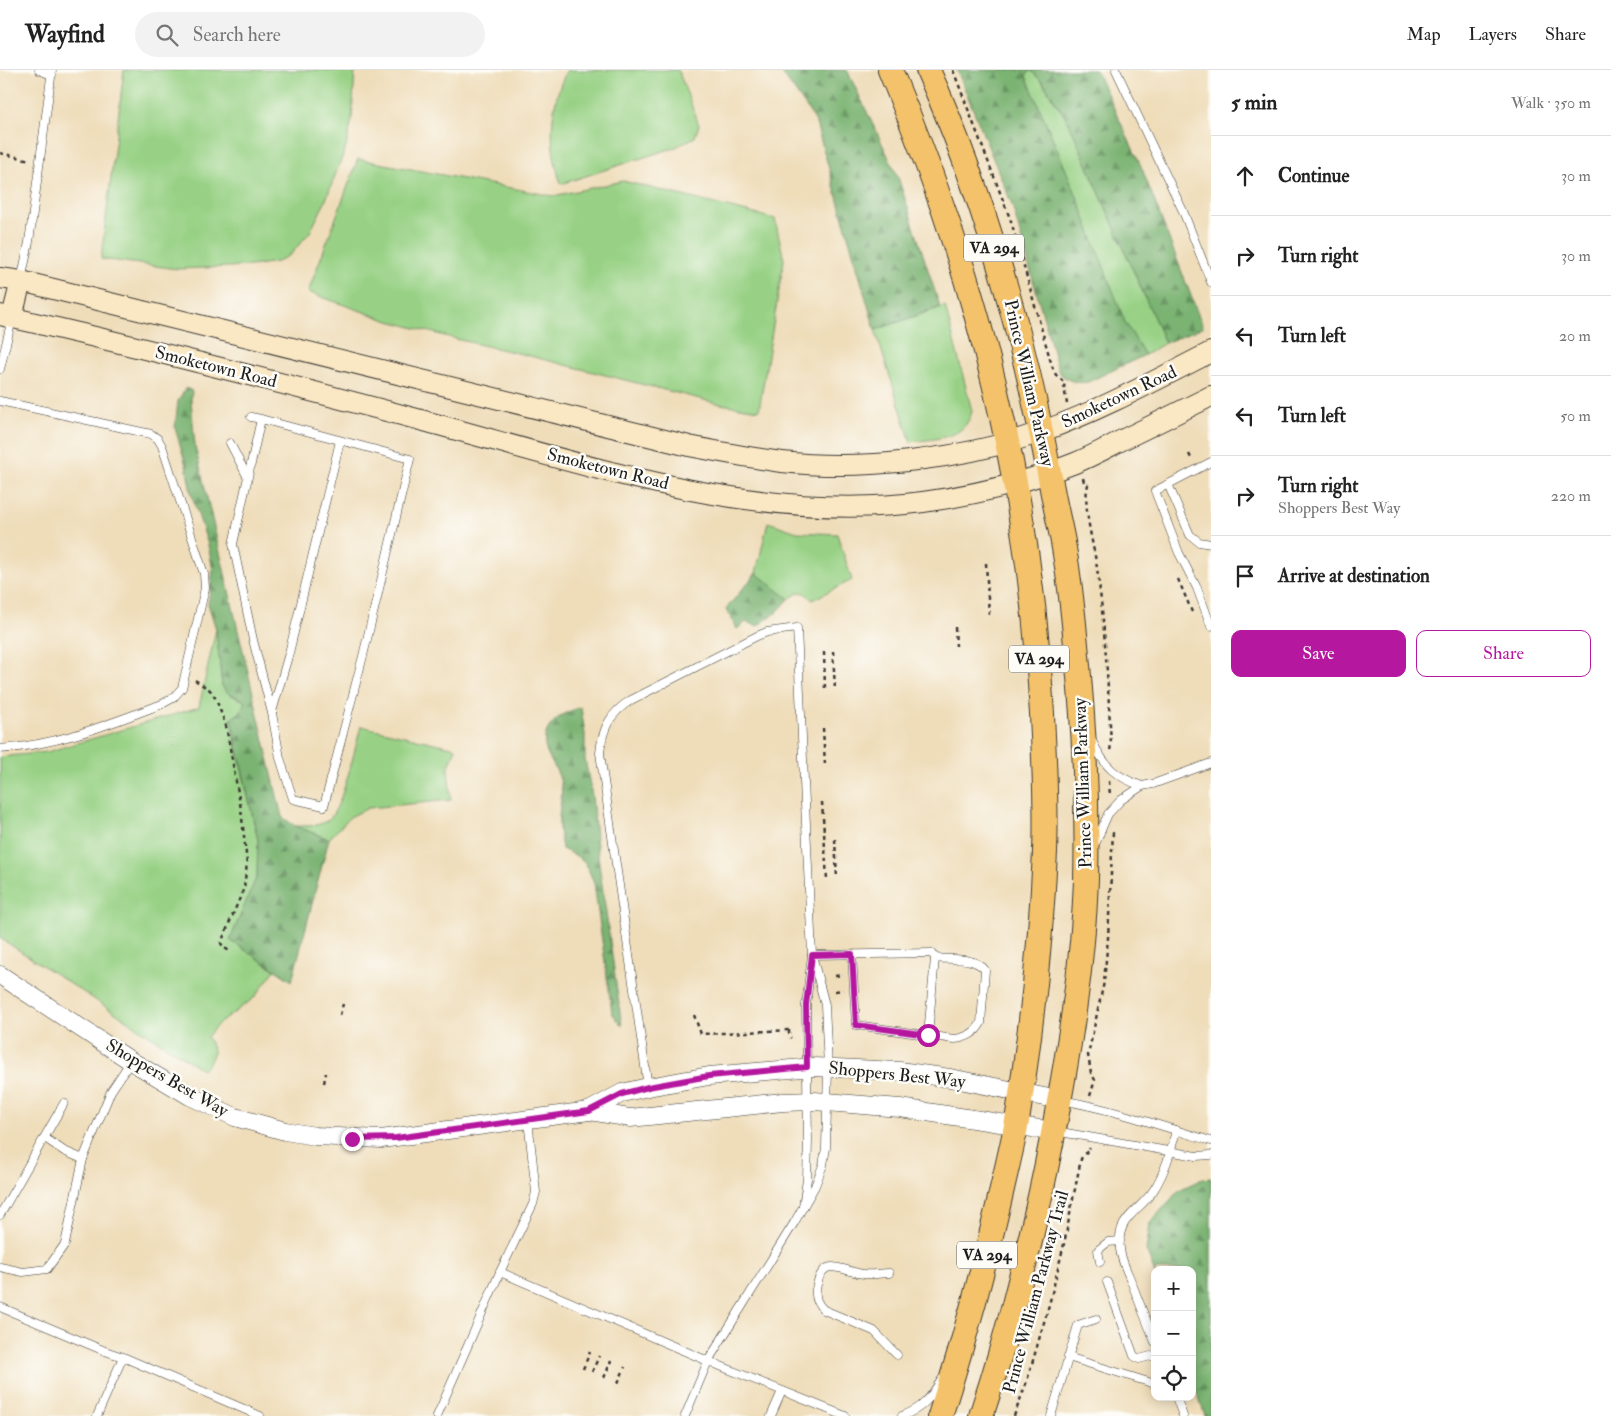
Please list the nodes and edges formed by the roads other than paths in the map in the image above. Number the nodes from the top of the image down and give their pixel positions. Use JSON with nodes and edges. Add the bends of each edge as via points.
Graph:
{"nodes":[{"id":1,"x":39,"y":70,"type":"edge"},
{"id":2,"x":890,"y":70,"type":"edge"},
{"id":3,"x":928,"y":70,"type":"edge"},
{"id":4,"x":1116,"y":70,"type":"edge"},
{"id":5,"x":52,"y":73,"type":"edge"},
{"id":6,"x":0,"y":278,"type":"edge"},
{"id":7,"x":21,"y":282,"type":"junction"},
{"id":8,"x":1211,"y":282,"type":"edge"},
{"id":9,"x":6,"y":316,"type":"edge"},
{"id":10,"x":1211,"y":352,"type":"edge"},
{"id":11,"x":0,"y":368,"type":"edge"},
{"id":12,"x":1210,"y":398,"type":"edge"},
{"id":13,"x":0,"y":402,"type":"edge"},
{"id":14,"x":251,"y":417,"type":"dead end"},
{"id":15,"x":261,"y":420,"type":"junction"},
{"id":16,"x":1042,"y":432,"type":"junction"},
{"id":17,"x":340,"y":441,"type":"junction"},
{"id":18,"x":1008,"y":442,"type":"junction"},
{"id":19,"x":230,"y":443,"type":"dead end"},
{"id":20,"x":1211,"y":462,"type":"edge"},
{"id":21,"x":1050,"y":472,"type":"junction"},
{"id":22,"x":247,"y":476,"type":"junction"},
{"id":23,"x":1015,"y":483,"type":"junction"},
{"id":24,"x":1168,"y":484,"type":"junction"},
{"id":25,"x":1211,"y":544,"type":"edge"},
{"id":26,"x":1211,"y":626,"type":"edge"},
{"id":27,"x":272,"y":714,"type":"junction"},
{"id":28,"x":1083,"y":722,"type":"junction"},
{"id":29,"x":0,"y":749,"type":"edge"},
{"id":30,"x":1211,"y":763,"type":"edge"},
{"id":31,"x":1142,"y":786,"type":"junction"},
{"id":32,"x":1086,"y":872,"type":"junction"},
{"id":33,"x":852,"y":954,"type":"junction"},
{"id":34,"x":812,"y":955,"type":"junction"},
{"id":35,"x":935,"y":958,"type":"junction"},
{"id":36,"x":0,"y":975,"type":"edge"},
{"id":37,"x":928,"y":1035,"type":"junction"},
{"id":38,"x":131,"y":1061,"type":"junction"},
{"id":39,"x":807,"y":1067,"type":"junction"},
{"id":40,"x":828,"y":1067,"type":"junction"},
{"id":41,"x":648,"y":1087,"type":"junction"},
{"id":42,"x":1021,"y":1092,"type":"junction"},
{"id":43,"x":1060,"y":1100,"type":"junction"},
{"id":44,"x":807,"y":1101,"type":"junction"},
{"id":45,"x":827,"y":1102,"type":"junction"},
{"id":46,"x":64,"y":1103,"type":"dead end"},
{"id":47,"x":589,"y":1111,"type":"junction"},
{"id":48,"x":528,"y":1120,"type":"junction"},
{"id":49,"x":1016,"y":1125,"type":"junction"},
{"id":50,"x":1176,"y":1130,"type":"junction"},
{"id":51,"x":1053,"y":1131,"type":"junction"},
{"id":52,"x":45,"y":1138,"type":"junction"},
{"id":53,"x":1211,"y":1141,"type":"edge"},
{"id":54,"x":1171,"y":1152,"type":"junction"},
{"id":55,"x":1211,"y":1155,"type":"edge"},
{"id":56,"x":83,"y":1159,"type":"junction"},
{"id":57,"x":803,"y":1207,"type":"junction"},
{"id":58,"x":0,"y":1215,"type":"edge"},
{"id":59,"x":1120,"y":1241,"type":"junction"},
{"id":60,"x":1100,"y":1262,"type":"dead end"},
{"id":61,"x":0,"y":1267,"type":"edge"},
{"id":62,"x":500,"y":1272,"type":"junction"},
{"id":63,"x":889,"y":1273,"type":"dead end"},
{"id":64,"x":1107,"y":1282,"type":"dead end"},
{"id":65,"x":0,"y":1307,"type":"edge"},
{"id":66,"x":1096,"y":1319,"type":"dead end"},
{"id":67,"x":1151,"y":1332,"type":"edge"},
{"id":68,"x":961,"y":1350,"type":"junction"},
{"id":69,"x":896,"y":1355,"type":"dead end"},
{"id":70,"x":1151,"y":1356,"type":"edge"},
{"id":71,"x":123,"y":1357,"type":"junction"},
{"id":72,"x":1068,"y":1357,"type":"junction"},
{"id":73,"x":708,"y":1361,"type":"junction"},
{"id":74,"x":1151,"y":1383,"type":"edge"},
{"id":75,"x":782,"y":1391,"type":"junction"},
{"id":76,"x":1177,"y":1401,"type":"edge"},
{"id":77,"x":98,"y":1416,"type":"edge"},
{"id":78,"x":260,"y":1416,"type":"edge"},
{"id":79,"x":437,"y":1416,"type":"edge"},
{"id":80,"x":685,"y":1416,"type":"edge"},
{"id":81,"x":771,"y":1416,"type":"edge"},
{"id":82,"x":846,"y":1416,"type":"edge"},
{"id":83,"x":902,"y":1416,"type":"edge"},
{"id":84,"x":940,"y":1416,"type":"edge"},
{"id":85,"x":981,"y":1416,"type":"edge"},
{"id":86,"x":1051,"y":1416,"type":"edge"},
{"id":87,"x":1183,"y":1416,"type":"edge"}],
"edges":[{"from":1,"to":5,"type":"lane"},
{"from":2,"to":18,"type":"highway","name":"Prince William Parkway","number":"VA 294","via":[[915,128],[961,260],[985,340]]},
{"from":3,"to":16,"type":"highway","name":"Prince William Parkway","number":"VA 294","via":[[966,166],[1018,326]]},
{"from":4,"to":8,"type":"lane","via":[[1182,211]]},
{"from":5,"to":7,"type":"lane"},
{"from":6,"to":7,"type":"main road","name":"Smoketown Road"},
{"from":7,"to":9,"type":"main road"},
{"from":7,"to":18,"type":"main road","name":"Smoketown Road","via":[[738,456],[793,463],[875,463],[922,459]]},
{"from":9,"to":11,"type":"lane"},
{"from":9,"to":23,"type":"main road","name":"Smoketown Road","via":[[189,360],[636,477],[731,498],[805,506],[893,506]]},
{"from":10,"to":16,"type":"main road","name":"Smoketown Road"},
{"from":12,"to":21,"type":"main road","name":"Smoketown Road","via":[[1080,461]]},
{"from":13,"to":29,"type":"lane","via":[[151,434],[158,439],[204,574],[205,588],[182,688],[173,698],[72,737],[24,748]]},
{"from":14,"to":15,"type":"lane"},
{"from":15,"to":17,"type":"lane"},
{"from":15,"to":22,"type":"lane"},
{"from":16,"to":18,"type":"main road","name":"Smoketown Road"},
{"from":16,"to":21,"type":"highway","name":"Prince William Parkway","number":"VA 294"},
{"from":17,"to":27,"type":"lane"},
{"from":17,"to":27,"type":"lane","via":[[410,459],[324,806],[292,799]]},
{"from":18,"to":23,"type":"highway","name":"Prince William Parkway","number":"VA 294"},
{"from":19,"to":22,"type":"lane"},
{"from":20,"to":24,"type":"lane"},
{"from":21,"to":23,"type":"main road","name":"Smoketown Road"},
{"from":21,"to":28,"type":"highway","name":"Prince William Parkway","number":"VA 294","via":[[1064,544]]},
{"from":22,"to":27,"type":"lane","via":[[233,544],[252,640]]},
{"from":23,"to":42,"type":"highway","name":"Prince William Parkway","number":"VA 294","via":[[1034,600],[1044,755],[1045,837],[1039,929]]},
{"from":24,"to":25,"type":"lane","via":[[1190,535],[1199,542]]},
{"from":24,"to":26,"type":"lane","via":[[1155,491]]},
{"from":28,"to":31,"type":"lane","via":[[1109,768]]},
{"from":28,"to":32,"type":"highway","name":"Prince William Parkway","number":"VA 294"},
{"from":30,"to":31,"type":"lane"},
{"from":31,"to":32,"type":"lane","via":[[1110,811]]},
{"from":32,"to":43,"type":"highway","name":"Prince William Parkway","number":"VA 294","via":[[1078,986]]},
{"from":33,"to":34,"type":"lane"},
{"from":33,"to":35,"type":"lane","via":[[932,953]]},
{"from":33,"to":37,"type":"lane","via":[[856,1025]]},
{"from":34,"to":39,"type":"lane","via":[[806,1005]]},
{"from":34,"to":40,"type":"lane","via":[[825,1004]]},
{"from":34,"to":41,"type":"lane","via":[[797,628],[757,636],[631,700],[612,715],[605,727],[600,753]]},
{"from":35,"to":37,"type":"lane"},
{"from":35,"to":37,"type":"lane","via":[[977,963],[986,976],[981,1022],[977,1029],[963,1039]]},
{"from":36,"to":38,"type":"street","name":"Shoppers Best Way"},
{"from":38,"to":48,"type":"street","name":"Shoppers Best Way","via":[[190,1096],[235,1117],[315,1136],[381,1140]]},
{"from":38,"to":56,"type":"lane","via":[[111,1091]]},
{"from":39,"to":40,"type":"street","name":"Shoppers Best Way"},
{"from":39,"to":41,"type":"street","name":"Shoppers Best Way","via":[[709,1076]]},
{"from":39,"to":44,"type":"lane"},
{"from":40,"to":42,"type":"street","name":"Shoppers Best Way","via":[[899,1071]]},
{"from":40,"to":45,"type":"lane"},
{"from":41,"to":47,"type":"street","name":"Shoppers Best Way","via":[[622,1094]]},
{"from":42,"to":43,"type":"street","name":"Shoppers Best Way"},
{"from":42,"to":49,"type":"highway","name":"Prince William Parkway","number":"VA 294"},
{"from":43,"to":50,"type":"lane"},
{"from":43,"to":51,"type":"highway","name":"Prince William Parkway","number":"VA 294"},
{"from":44,"to":45,"type":"street","name":"Shoppers Best Way"},
{"from":44,"to":47,"type":"street","name":"Shoppers Best Way","via":[[630,1118]]},
{"from":44,"to":57,"type":"lane","via":[[807,1179]]},
{"from":45,"to":49,"type":"street","name":"Shoppers Best Way","via":[[900,1108]]},
{"from":45,"to":57,"type":"lane","via":[[823,1165]]},
{"from":46,"to":52,"type":"lane"},
{"from":47,"to":48,"type":"street","name":"Shoppers Best Way"},
{"from":48,"to":62,"type":"lane","via":[[536,1192],[528,1218]]},
{"from":49,"to":51,"type":"street","name":"Shoppers Best Way"},
{"from":49,"to":68,"type":"highway","name":"Prince William Parkway","number":"VA 294","via":[[983,1273]]},
{"from":50,"to":53,"type":"lane"},
{"from":50,"to":54,"type":"lane"},
{"from":51,"to":54,"type":"lane"},
{"from":51,"to":85,"type":"highway","name":"Prince William Parkway","number":"VA 294","via":[[1021,1283]]},
{"from":52,"to":56,"type":"lane"},
{"from":52,"to":58,"type":"lane"},
{"from":54,"to":55,"type":"lane"},
{"from":54,"to":59,"type":"lane","via":[[1152,1192],[1124,1223]]},
{"from":56,"to":61,"type":"lane","via":[[65,1244],[46,1269],[23,1272]]},
{"from":57,"to":73,"type":"lane"},
{"from":59,"to":60,"type":"lane","via":[[1108,1242],[1098,1250]]},
{"from":59,"to":67,"type":"lane","via":[[1122,1257]]},
{"from":62,"to":73,"type":"lane"},
{"from":62,"to":79,"type":"lane"},
{"from":63,"to":69,"type":"lane","via":[[859,1274],[835,1266],[822,1274],[816,1299],[824,1310],[874,1331]]},
{"from":64,"to":70,"type":"lane","via":[[1134,1356],[1139,1359]]},
{"from":65,"to":71,"type":"lane"},
{"from":66,"to":72,"type":"lane","via":[[1078,1325]]},
{"from":68,"to":83,"type":"lane","via":[[929,1400]]},
{"from":68,"to":84,"type":"highway","name":"Prince William Parkway","number":"VA 294"},
{"from":71,"to":77,"type":"lane"},
{"from":71,"to":78,"type":"lane"},
{"from":72,"to":74,"type":"lane"},
{"from":72,"to":86,"type":"lane"},
{"from":73,"to":75,"type":"lane"},
{"from":73,"to":80,"type":"lane"},
{"from":75,"to":81,"type":"lane"},
{"from":75,"to":82,"type":"lane"},
{"from":76,"to":87,"type":"lane"}]}
